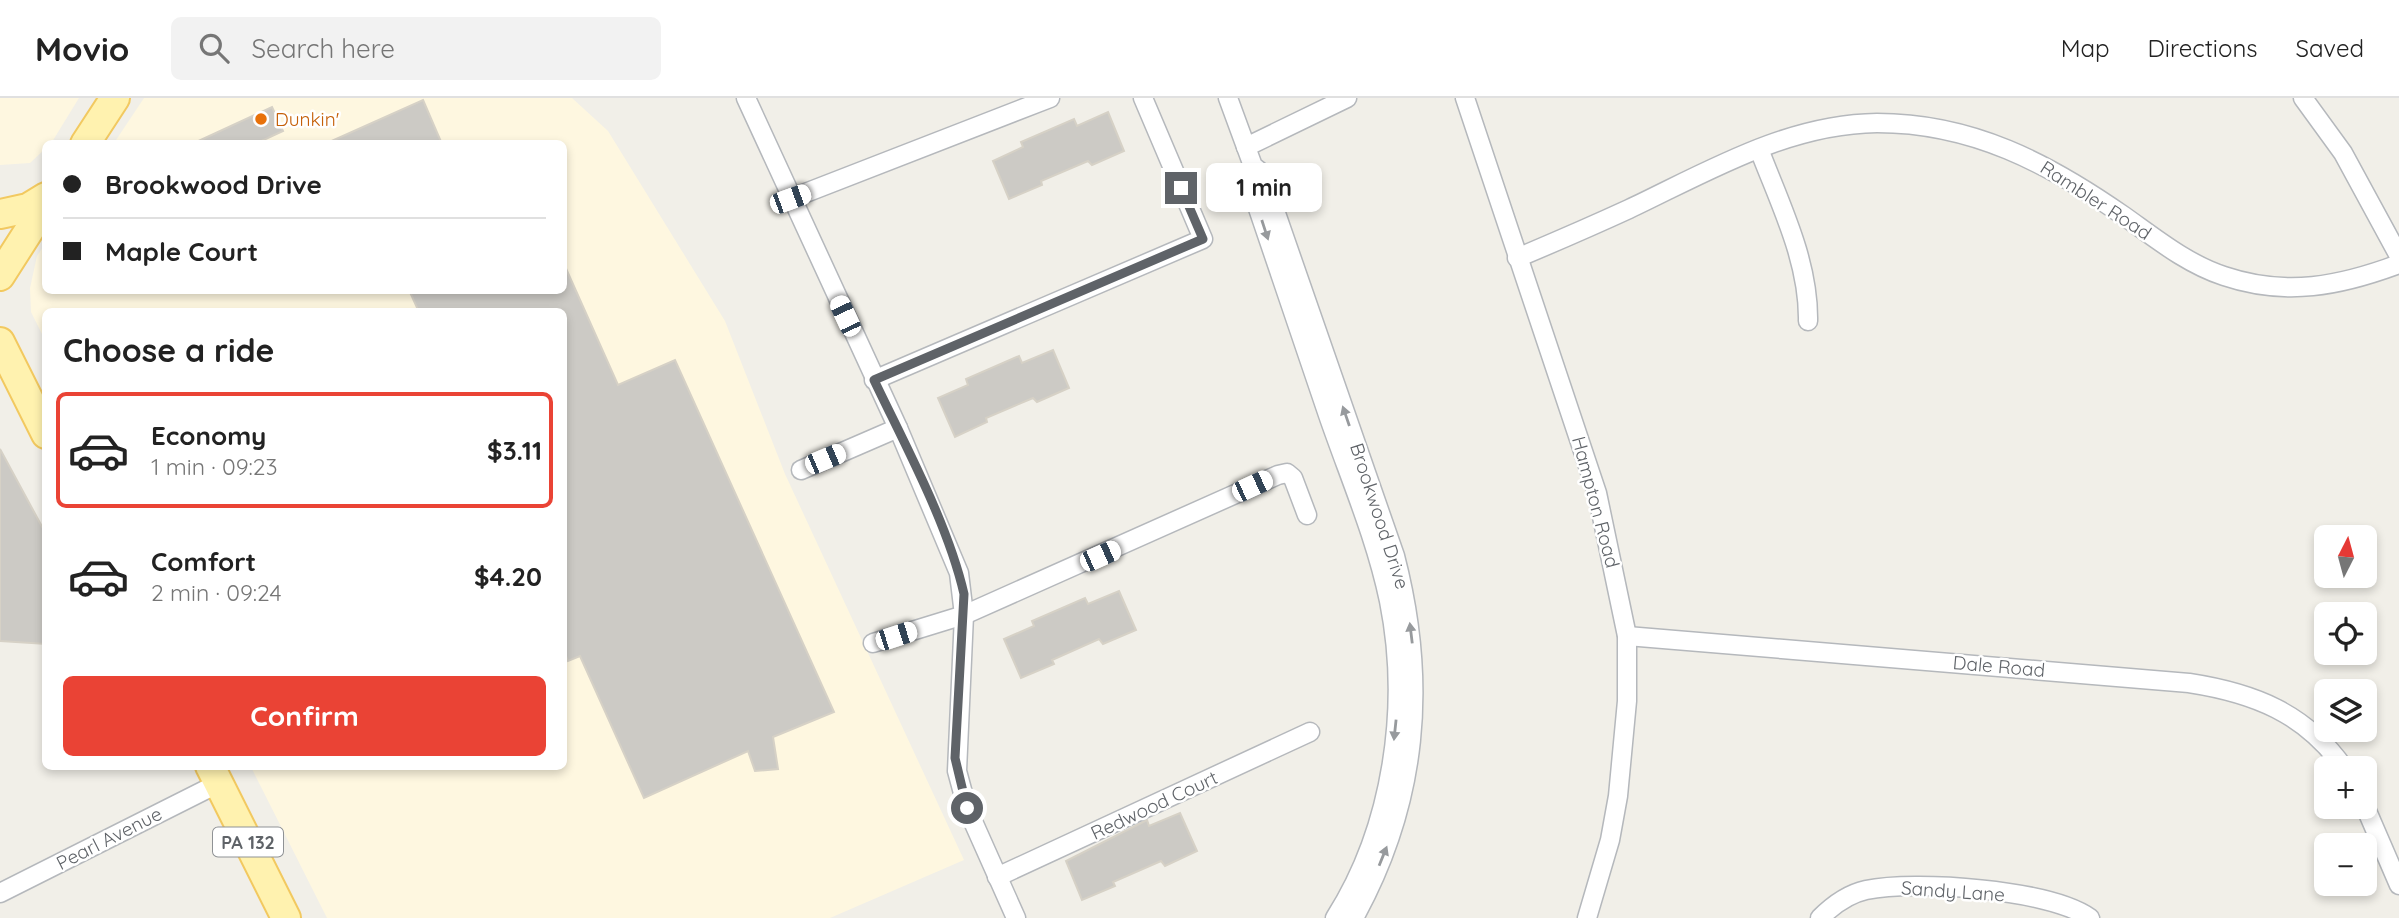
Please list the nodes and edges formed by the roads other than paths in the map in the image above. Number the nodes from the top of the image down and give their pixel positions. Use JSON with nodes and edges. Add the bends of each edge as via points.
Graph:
{"nodes":[{"id":1,"x":115,"y":98,"type":"edge"},
{"id":2,"x":746,"y":98,"type":"edge"},
{"id":3,"x":1051,"y":98,"type":"edge"},
{"id":4,"x":1143,"y":98,"type":"edge"},
{"id":5,"x":1228,"y":98,"type":"edge"},
{"id":6,"x":1347,"y":98,"type":"edge"},
{"id":7,"x":1465,"y":98,"type":"edge"},
{"id":8,"x":2303,"y":98,"type":"edge"},
{"id":9,"x":88,"y":140,"type":"edge"},
{"id":10,"x":1246,"y":147,"type":"junction"},
{"id":11,"x":1759,"y":149,"type":"junction"},
{"id":12,"x":1253,"y":166,"type":"junction"},
{"id":13,"x":790,"y":199,"type":"junction"},
{"id":14,"x":42,"y":200,"type":"edge"},
{"id":15,"x":42,"y":210,"type":"edge"},
{"id":16,"x":0,"y":214,"type":"edge"},
{"id":17,"x":2399,"y":256,"type":"edge"},
{"id":18,"x":1517,"y":258,"type":"junction"},
{"id":19,"x":2399,"y":264,"type":"edge"},
{"id":20,"x":0,"y":276,"type":"edge"},
{"id":21,"x":1808,"y":321,"type":"dead end"},
{"id":22,"x":0,"y":342,"type":"edge"},
{"id":23,"x":874,"y":380,"type":"junction"},
{"id":24,"x":0,"y":392,"type":"edge"},
{"id":25,"x":42,"y":427,"type":"edge"},
{"id":26,"x":898,"y":428,"type":"junction"},
{"id":27,"x":801,"y":470,"type":"dead end"},
{"id":28,"x":1307,"y":515,"type":"dead end"},
{"id":29,"x":964,"y":614,"type":"junction"},
{"id":30,"x":1627,"y":636,"type":"junction"},
{"id":31,"x":873,"y":643,"type":"dead end"},
{"id":32,"x":1310,"y":732,"type":"dead end"},
{"id":33,"x":2334,"y":756,"type":"edge"},
{"id":34,"x":214,"y":775,"type":"edge"},
{"id":35,"x":2370,"y":819,"type":"edge"},
{"id":36,"x":997,"y":877,"type":"junction"},
{"id":37,"x":2399,"y":885,"type":"edge"},
{"id":38,"x":0,"y":893,"type":"edge"},
{"id":39,"x":285,"y":918,"type":"edge"},
{"id":40,"x":1016,"y":918,"type":"edge"},
{"id":41,"x":1335,"y":918,"type":"edge"},
{"id":42,"x":1354,"y":918,"type":"edge"},
{"id":43,"x":1587,"y":918,"type":"edge"},
{"id":44,"x":1821,"y":918,"type":"edge"},
{"id":45,"x":2090,"y":918,"type":"edge"}],
"edges":[{"from":1,"to":9,"type":"main road"},
{"from":2,"to":13,"type":"street"},
{"from":3,"to":13,"type":"street"},
{"from":4,"to":23,"type":"street","via":[[1203,239]]},
{"from":5,"to":10,"type":"street","name":"Brookwood Drive"},
{"from":6,"to":10,"type":"street"},
{"from":7,"to":18,"type":"street","name":"Hampton Road"},
{"from":8,"to":17,"type":"street","via":[[2343,153]]},
{"from":10,"to":12,"type":"street","name":"Brookwood Drive"},
{"from":11,"to":18,"type":"street","name":"Rambler Road"},
{"from":11,"to":19,"type":"street","name":"Rambler Road","via":[[1839,127],[1877,123],[1934,127],[1966,133],[2028,156],[2080,185],[2170,248],[2222,276],[2266,285],[2328,286]]},
{"from":11,"to":21,"type":"street","via":[[1795,244],[1806,284]]},
{"from":12,"to":41,"type":"street","name":"Brookwood Drive","one_way":true,"via":[[1248,179],[1375,548],[1395,633],[1397,719],[1391,764],[1376,826]]},
{"from":42,"to":12,"type":"street","name":"Brookwood Drive","one_way":true,"via":[[1386,850],[1407,774],[1413,729],[1413,639],[1395,555],[1262,173]]},
{"from":13,"to":23,"type":"street"},
{"from":14,"to":16,"type":"main road"},
{"from":15,"to":20,"type":"main road"},
{"from":18,"to":30,"type":"street","name":"Hampton Road","via":[[1597,493]]},
{"from":22,"to":25,"type":"main road"},
{"from":23,"to":26,"type":"street"},
{"from":24,"to":25,"type":"main road"},
{"from":26,"to":27,"type":"street"},
{"from":26,"to":29,"type":"street","via":[[959,573]]},
{"from":28,"to":29,"type":"street","via":[[1293,478],[1287,473],[1278,475]]},
{"from":29,"to":31,"type":"street"},
{"from":29,"to":36,"type":"street","via":[[955,758],[967,808]]},
{"from":30,"to":33,"type":"street","name":"Dale Road","via":[[2189,682],[2269,703],[2314,732]]},
{"from":30,"to":43,"type":"street","name":"Hampton Road","via":[[1627,701],[1618,796]]},
{"from":32,"to":36,"type":"street","name":"Redwood Court"},
{"from":34,"to":38,"type":"street","name":"Pearl Avenue"},
{"from":34,"to":39,"type":"main road","number":"PA 132"},
{"from":35,"to":37,"type":"street"},
{"from":36,"to":40,"type":"street"},
{"from":44,"to":45,"type":"street","name":"Sandy Lane","via":[[1864,891],[1923,886],[2042,898],[2066,904]]}]}
